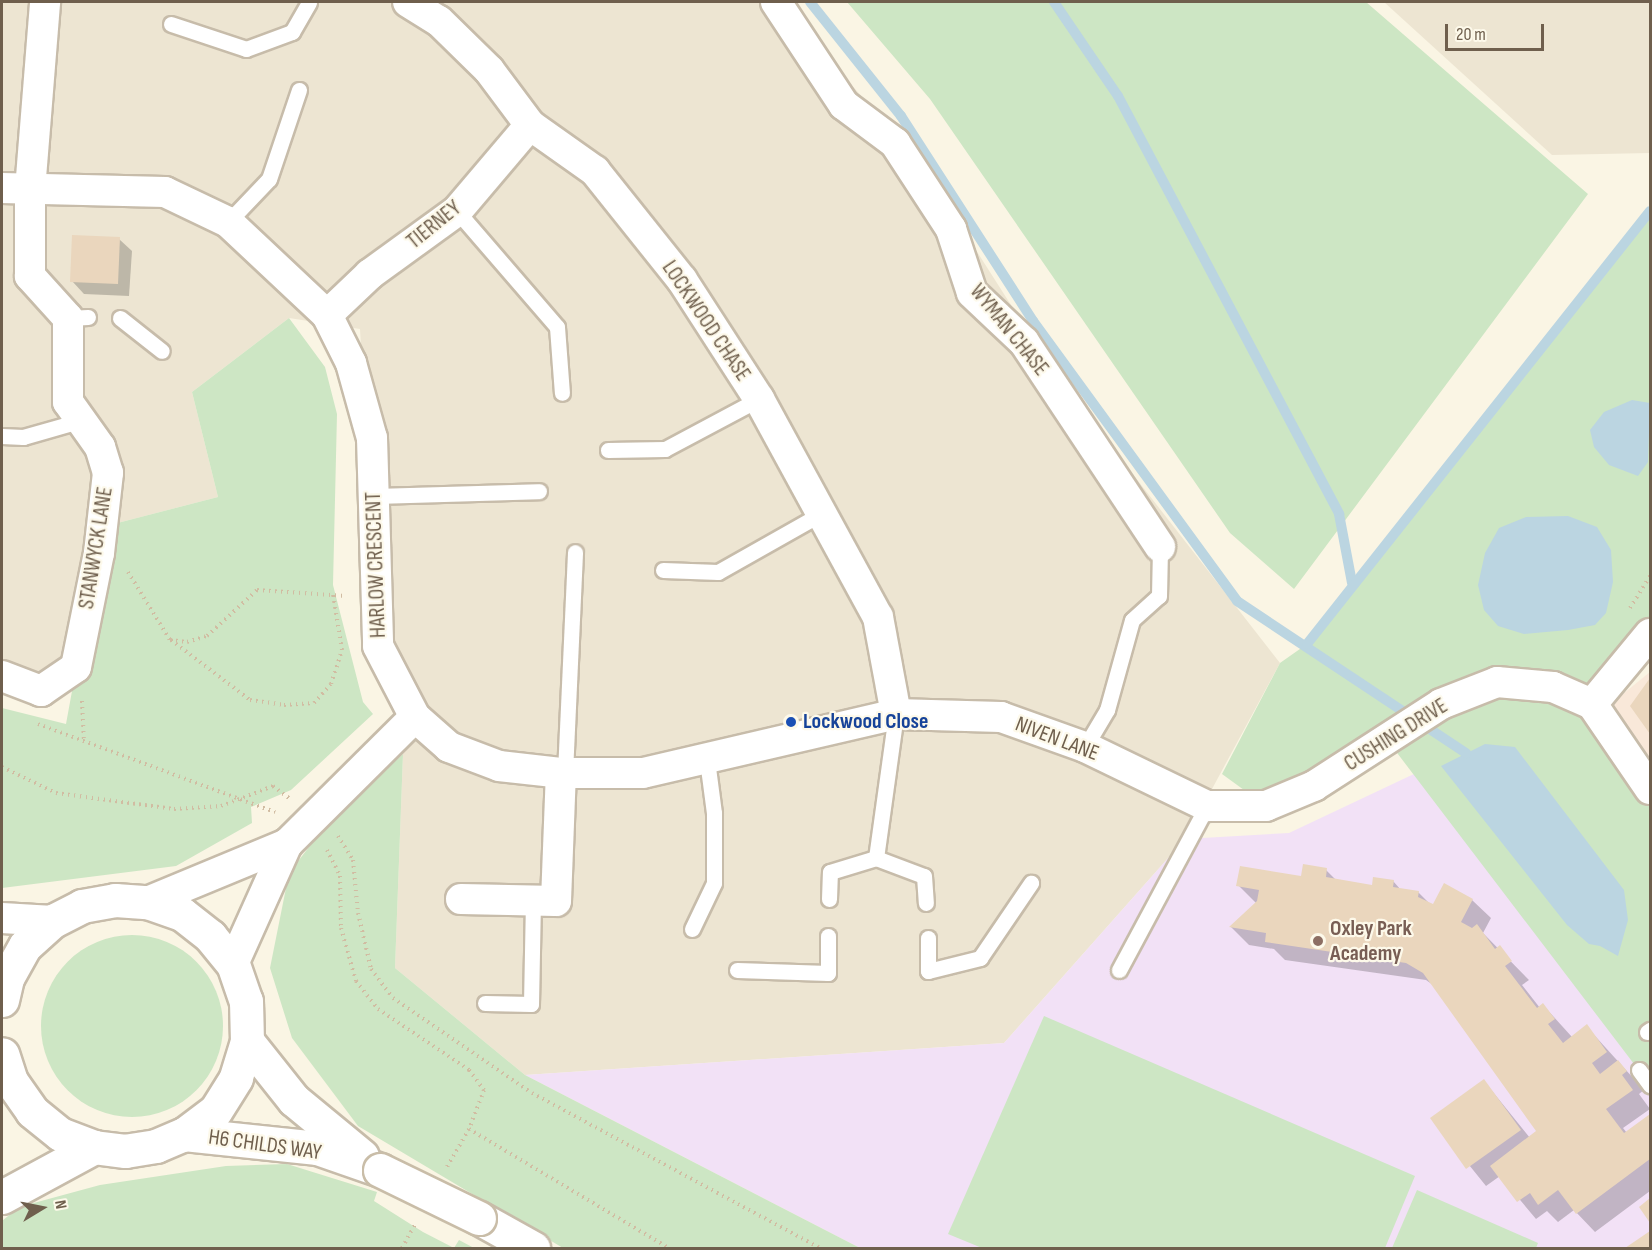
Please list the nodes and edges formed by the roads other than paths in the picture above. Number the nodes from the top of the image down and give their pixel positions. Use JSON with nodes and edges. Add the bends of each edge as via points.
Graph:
{"nodes":[{"id":1,"x":45,"y":2,"type":"edge"},
{"id":2,"x":309,"y":2,"type":"edge"},
{"id":3,"x":408,"y":2,"type":"edge"},
{"id":4,"x":776,"y":2,"type":"edge"},
{"id":5,"x":171,"y":24,"type":"dead end"},
{"id":6,"x":298,"y":90,"type":"dead end"},
{"id":7,"x":530,"y":125,"type":"junction"},
{"id":8,"x":16,"y":189,"type":"edge"},
{"id":9,"x":457,"y":211,"type":"junction"},
{"id":10,"x":228,"y":222,"type":"junction"},
{"id":11,"x":327,"y":315,"type":"junction"},
{"id":12,"x":120,"y":318,"type":"dead end"},
{"id":13,"x":162,"y":351,"type":"dead end"},
{"id":14,"x":562,"y":393,"type":"dead end"},
{"id":15,"x":759,"y":399,"type":"junction"},
{"id":16,"x":79,"y":421,"type":"junction"},
{"id":17,"x":2,"y":436,"type":"edge"},
{"id":18,"x":608,"y":450,"type":"dead end"},
{"id":19,"x":539,"y":491,"type":"dead end"},
{"id":20,"x":374,"y":496,"type":"junction"},
{"id":21,"x":824,"y":512,"type":"junction"},
{"id":22,"x":1160,"y":548,"type":"joint"},
{"id":23,"x":574,"y":552,"type":"dead end"},
{"id":24,"x":663,"y":570,"type":"dead end"},
{"id":25,"x":1650,"y":634,"type":"edge"},
{"id":26,"x":2,"y":675,"type":"edge"},
{"id":27,"x":1592,"y":704,"type":"junction"},
{"id":28,"x":896,"y":714,"type":"junction"},
{"id":29,"x":415,"y":717,"type":"junction"},
{"id":30,"x":1085,"y":747,"type":"junction"},
{"id":31,"x":707,"y":760,"type":"junction"},
{"id":32,"x":563,"y":773,"type":"junction"},
{"id":33,"x":1650,"y":789,"type":"edge"},
{"id":34,"x":1207,"y":806,"type":"junction"},
{"id":35,"x":300,"y":829,"type":"junction"},
{"id":36,"x":876,"y":858,"type":"junction"},
{"id":37,"x":1031,"y":883,"type":"dead end"},
{"id":38,"x":461,"y":899,"type":"dead end"},
{"id":39,"x":829,"y":899,"type":"dead end"},
{"id":40,"x":533,"y":900,"type":"junction"},
{"id":41,"x":147,"y":902,"type":"junction"},
{"id":42,"x":926,"y":903,"type":"dead end"},
{"id":43,"x":2,"y":918,"type":"edge"},
{"id":44,"x":53,"y":921,"type":"junction"},
{"id":45,"x":692,"y":929,"type":"dead end"},
{"id":46,"x":828,"y":936,"type":"dead end"},
{"id":47,"x":928,"y":938,"type":"dead end"},
{"id":48,"x":233,"y":964,"type":"junction"},
{"id":49,"x":737,"y":970,"type":"dead end"},
{"id":50,"x":1119,"y":970,"type":"dead end"},
{"id":51,"x":2,"y":1000,"type":"edge"},
{"id":52,"x":485,"y":1003,"type":"dead end"},
{"id":53,"x":247,"y":1041,"type":"junction"},
{"id":54,"x":1639,"y":1070,"type":"dead end"},
{"id":55,"x":5,"y":1082,"type":"edge"},
{"id":56,"x":1650,"y":1085,"type":"edge"},
{"id":57,"x":184,"y":1134,"type":"junction"},
{"id":58,"x":94,"y":1147,"type":"junction"},
{"id":59,"x":380,"y":1170,"type":"junction"},
{"id":60,"x":2,"y":1197,"type":"edge"},
{"id":61,"x":533,"y":1248,"type":"edge"}],
"edges":[{"from":1,"to":8,"type":"street"},
{"from":2,"to":5,"type":"lane","via":[[292,32],[246,49]]},
{"from":3,"to":7,"type":"street","name":"LOCKWOOD CHASE","via":[[439,21],[489,70]]},
{"from":4,"to":22,"type":"street","name":"WYMAN CHASE","via":[[844,105],[895,143],[951,229],[972,293],[1024,342]]},
{"from":6,"to":10,"type":"lane","via":[[269,179]]},
{"from":7,"to":9,"type":"street","name":"TIERNEY"},
{"from":7,"to":15,"type":"street","name":"LOCKWOOD CHASE","via":[[595,171],[682,280]]},
{"from":8,"to":10,"type":"street","name":"HARLOW CRESCENT","via":[[165,192]]},
{"from":8,"to":16,"type":"street","name":"STANWYCK LANE","via":[[30,276],[78,317],[68,402]]},
{"from":9,"to":11,"type":"street","name":"TIERNEY","via":[[370,274]]},
{"from":9,"to":14,"type":"lane","via":[[557,327]]},
{"from":10,"to":11,"type":"street","name":"HARLOW CRESCENT"},
{"from":11,"to":20,"type":"street","name":"HARLOW CRESCENT","via":[[351,363],[372,438]]},
{"from":12,"to":13,"type":"lane"},
{"from":15,"to":18,"type":"lane","via":[[665,449]]},
{"from":15,"to":21,"type":"street","name":"LOCKWOOD CHASE"},
{"from":16,"to":17,"type":"lane","via":[[23,437]]},
{"from":16,"to":26,"type":"street","name":"STANWYCK LANE","via":[[100,447],[108,473],[99,553],[76,667],[40,691]]},
{"from":19,"to":20,"type":"lane"},
{"from":20,"to":29,"type":"street","name":"HARLOW CRESCENT","via":[[378,646]]},
{"from":21,"to":24,"type":"lane","via":[[718,572]]},
{"from":21,"to":28,"type":"street","name":"LOCKWOOD CHASE","via":[[878,617]]},
{"from":22,"to":30,"type":"lane","via":[[1159,596],[1132,620],[1107,710]]},
{"from":23,"to":32,"type":"lane"},
{"from":25,"to":27,"type":"street"},
{"from":27,"to":33,"type":"street"},
{"from":27,"to":34,"type":"street","name":"CUSHING DRIVE","via":[[1553,687],[1497,682],[1441,704],[1314,786],[1266,806]]},
{"from":28,"to":30,"type":"street","name":"NIVEN LANE","via":[[1001,717]]},
{"from":28,"to":31,"type":"street","name":"HARLOW CRESCENT"},
{"from":28,"to":36,"type":"lane"},
{"from":29,"to":32,"type":"street","name":"HARLOW CRESCENT","via":[[459,751],[499,766]]},
{"from":29,"to":35,"type":"street"},
{"from":30,"to":34,"type":"street","name":"NIVEN LANE"},
{"from":31,"to":32,"type":"street","name":"HARLOW CRESCENT","via":[[643,773]]},
{"from":31,"to":45,"type":"lane","via":[[714,813],[714,883]]},
{"from":32,"to":40,"type":"street","via":[[556,901]]},
{"from":34,"to":50,"type":"lane"},
{"from":35,"to":41,"type":"street"},
{"from":35,"to":48,"type":"street"},
{"from":36,"to":39,"type":"lane","via":[[830,872]]},
{"from":36,"to":42,"type":"lane","via":[[924,876]]},
{"from":37,"to":47,"type":"lane","via":[[980,958],[928,971]]},
{"from":38,"to":40,"type":"street"},
{"from":40,"to":52,"type":"lane","via":[[531,1004]]},
{"from":41,"to":44,"type":"street","via":[[115,900],[82,906]]},
{"from":41,"to":48,"type":"street","via":[[182,914],[210,936]]},
{"from":43,"to":44,"type":"street"},
{"from":44,"to":51,"type":"street","via":[[26,946],[7,978]]},
{"from":46,"to":49,"type":"lane","via":[[828,972]]},
{"from":48,"to":53,"type":"street","via":[[246,1001]]},
{"from":53,"to":57,"type":"street","via":[[236,1078],[214,1111]]},
{"from":53,"to":59,"type":"street","name":"H6 CHILDS WAY","via":[[294,1100]]},
{"from":54,"to":56,"type":"lane"},
{"from":55,"to":58,"type":"street","via":[[53,1128]]},
{"from":57,"to":58,"type":"street","via":[[156,1146]]},
{"from":57,"to":59,"type":"street","name":"H6 CHILDS WAY","via":[[317,1148]]},
{"from":58,"to":60,"type":"street"},
{"from":59,"to":61,"type":"street","name":"H6 CHILDS WAY","bridge":true}]}
